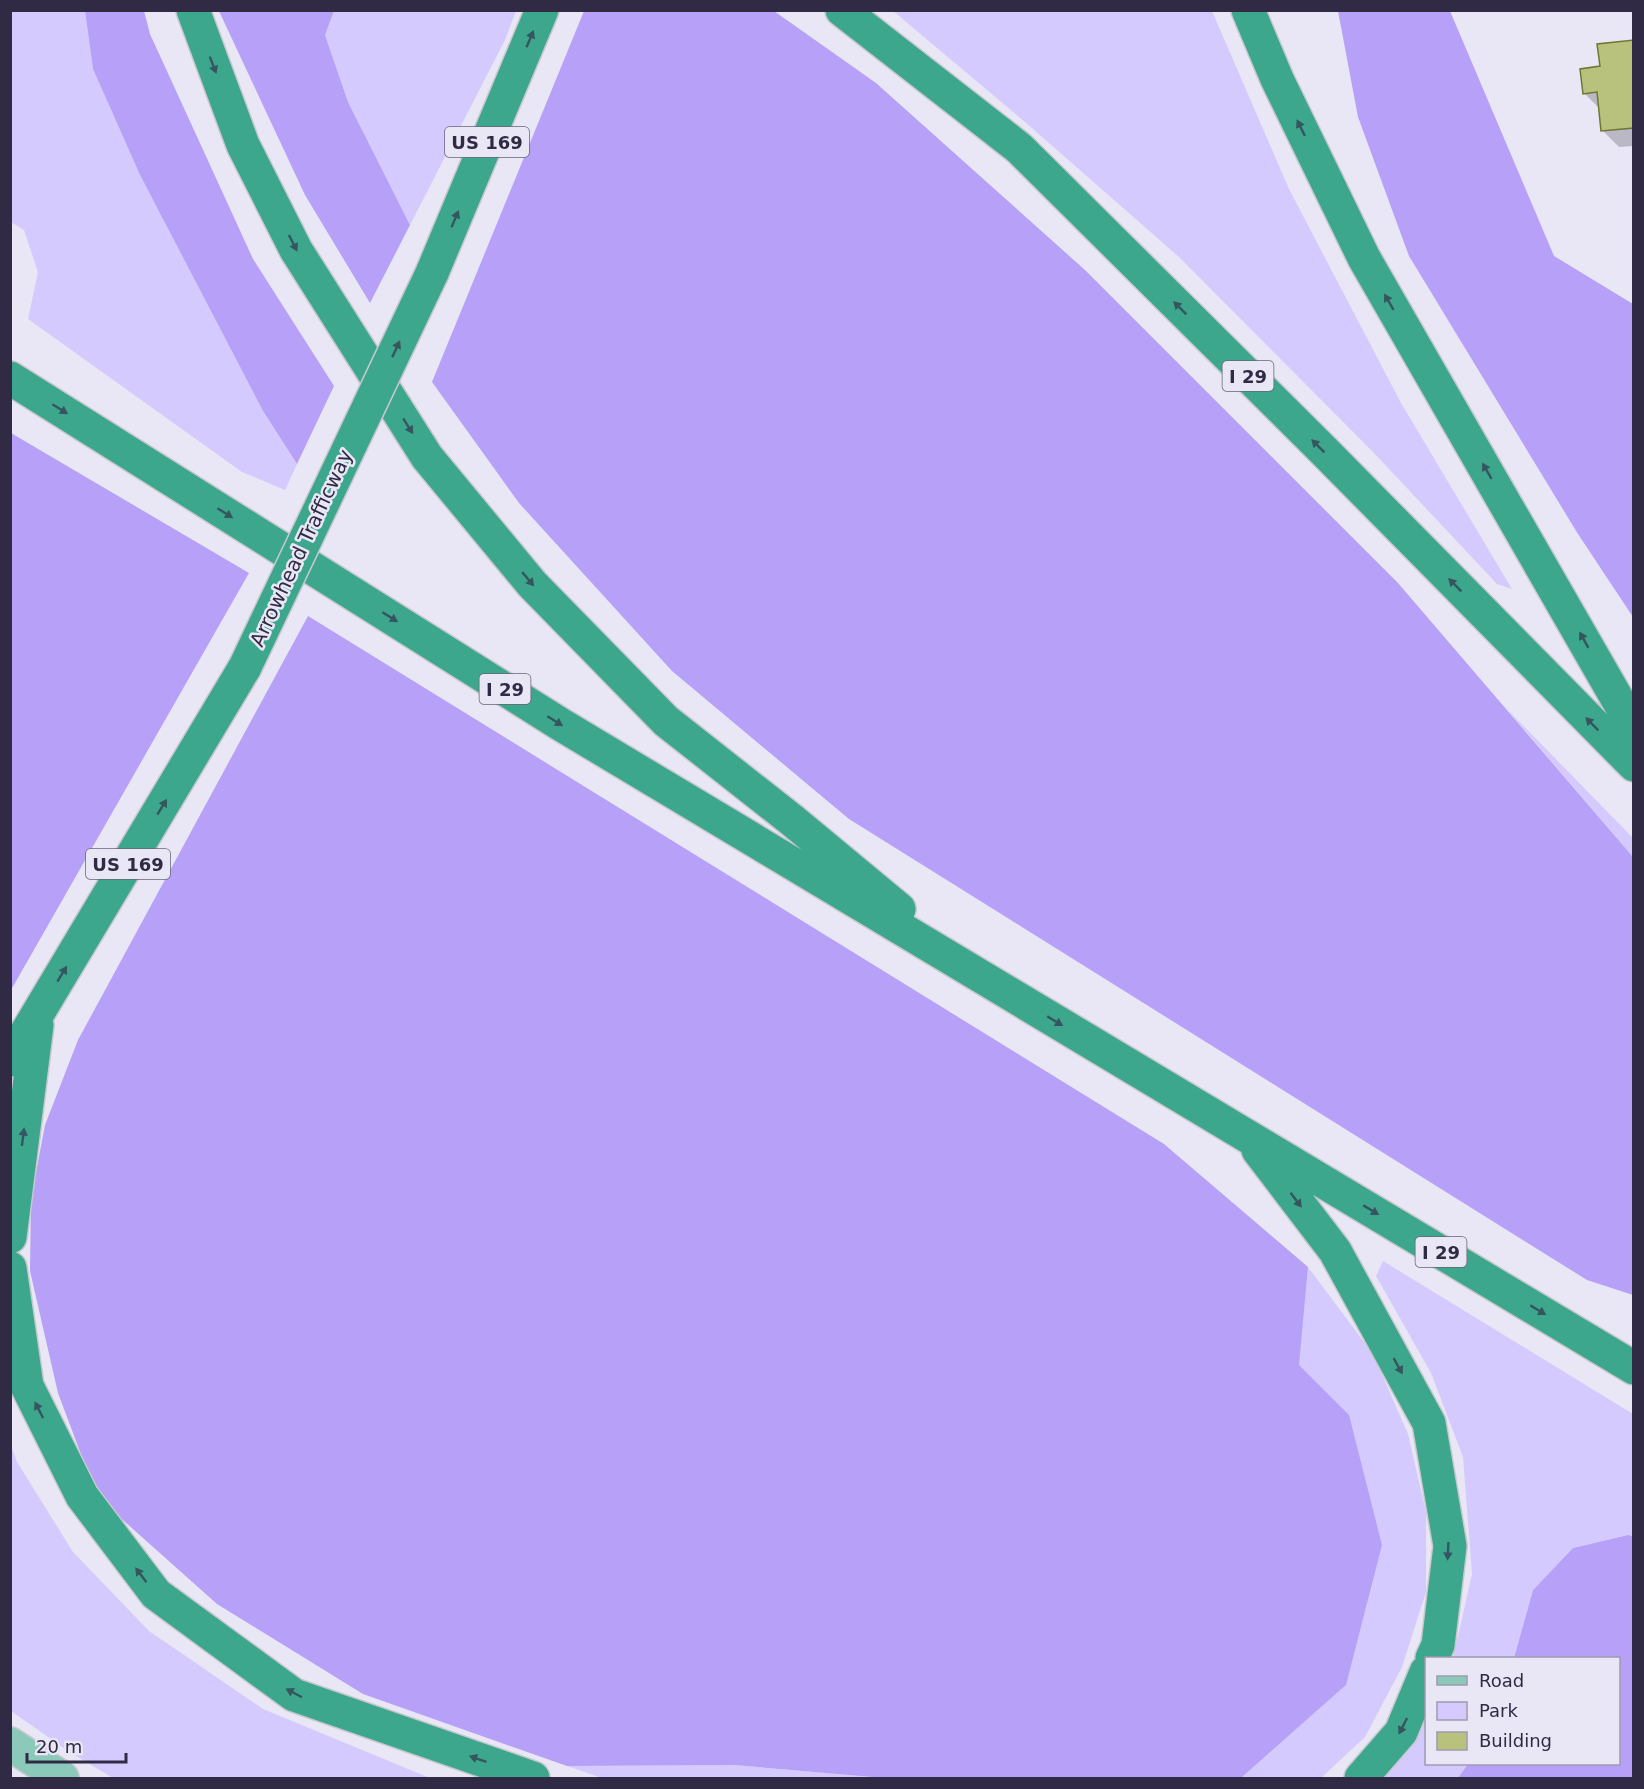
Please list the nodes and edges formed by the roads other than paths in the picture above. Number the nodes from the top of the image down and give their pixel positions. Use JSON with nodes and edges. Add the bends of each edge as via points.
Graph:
{"nodes":[{"id":1,"x":192,"y":10,"type":"edge"},
{"id":2,"x":542,"y":10,"type":"edge"},
{"id":3,"x":842,"y":10,"type":"edge"},
{"id":4,"x":1248,"y":10,"type":"edge"},
{"id":5,"x":10,"y":378,"type":"edge"},
{"id":6,"x":1634,"y":728,"type":"edge"},
{"id":7,"x":1634,"y":765,"type":"edge"},
{"id":8,"x":1005,"y":991,"type":"junction"},
{"id":9,"x":38,"y":1014,"type":"junction"},
{"id":10,"x":10,"y":1060,"type":"edge"},
{"id":11,"x":1248,"y":1137,"type":"junction"},
{"id":12,"x":10,"y":1237,"type":"edge"},
{"id":13,"x":10,"y":1268,"type":"edge"},
{"id":14,"x":1634,"y":1368,"type":"edge"},
{"id":15,"x":1433,"y":1657,"type":"edge"},
{"id":16,"x":1425,"y":1674,"type":"edge"},
{"id":17,"x":10,"y":1744,"type":"edge"},
{"id":18,"x":62,"y":1779,"type":"edge"},
{"id":19,"x":533,"y":1779,"type":"edge"},
{"id":20,"x":1361,"y":1779,"type":"edge"}],
"edges":[{"from":1,"to":8,"type":"highway","one_way":true,"via":[[243,145],[296,250],[428,457],[532,584],[666,721]]},
{"from":9,"to":2,"type":"highway","name":"Arrowhead Trafficway","number":"US 169","one_way":true,"bridge":true,"via":[[245,667],[432,273]]},
{"from":7,"to":3,"type":"highway","number":"I 29","one_way":true,"via":[[1019,148]]},
{"from":6,"to":4,"type":"highway","one_way":true,"via":[[1364,258]]},
{"from":5,"to":8,"type":"highway","number":"I 29","one_way":true,"via":[[560,724]]},
{"from":8,"to":11,"type":"highway","number":"I 29","one_way":true},
{"from":9,"to":10,"type":"highway","name":"Arrowhead Trafficway","number":"US 169"},
{"from":12,"to":9,"type":"highway","one_way":true},
{"from":11,"to":14,"type":"highway","number":"I 29","one_way":true},
{"from":11,"to":15,"type":"highway","one_way":true,"via":[[1335,1251],[1429,1423],[1450,1546],[1438,1645]]},
{"from":19,"to":13,"type":"highway","one_way":true,"via":[[294,1695],[156,1594],[82,1496],[27,1386]]},
{"from":16,"to":20,"type":"highway","one_way":true,"via":[[1401,1732]]},
{"from":17,"to":18,"type":"main road"}]}
